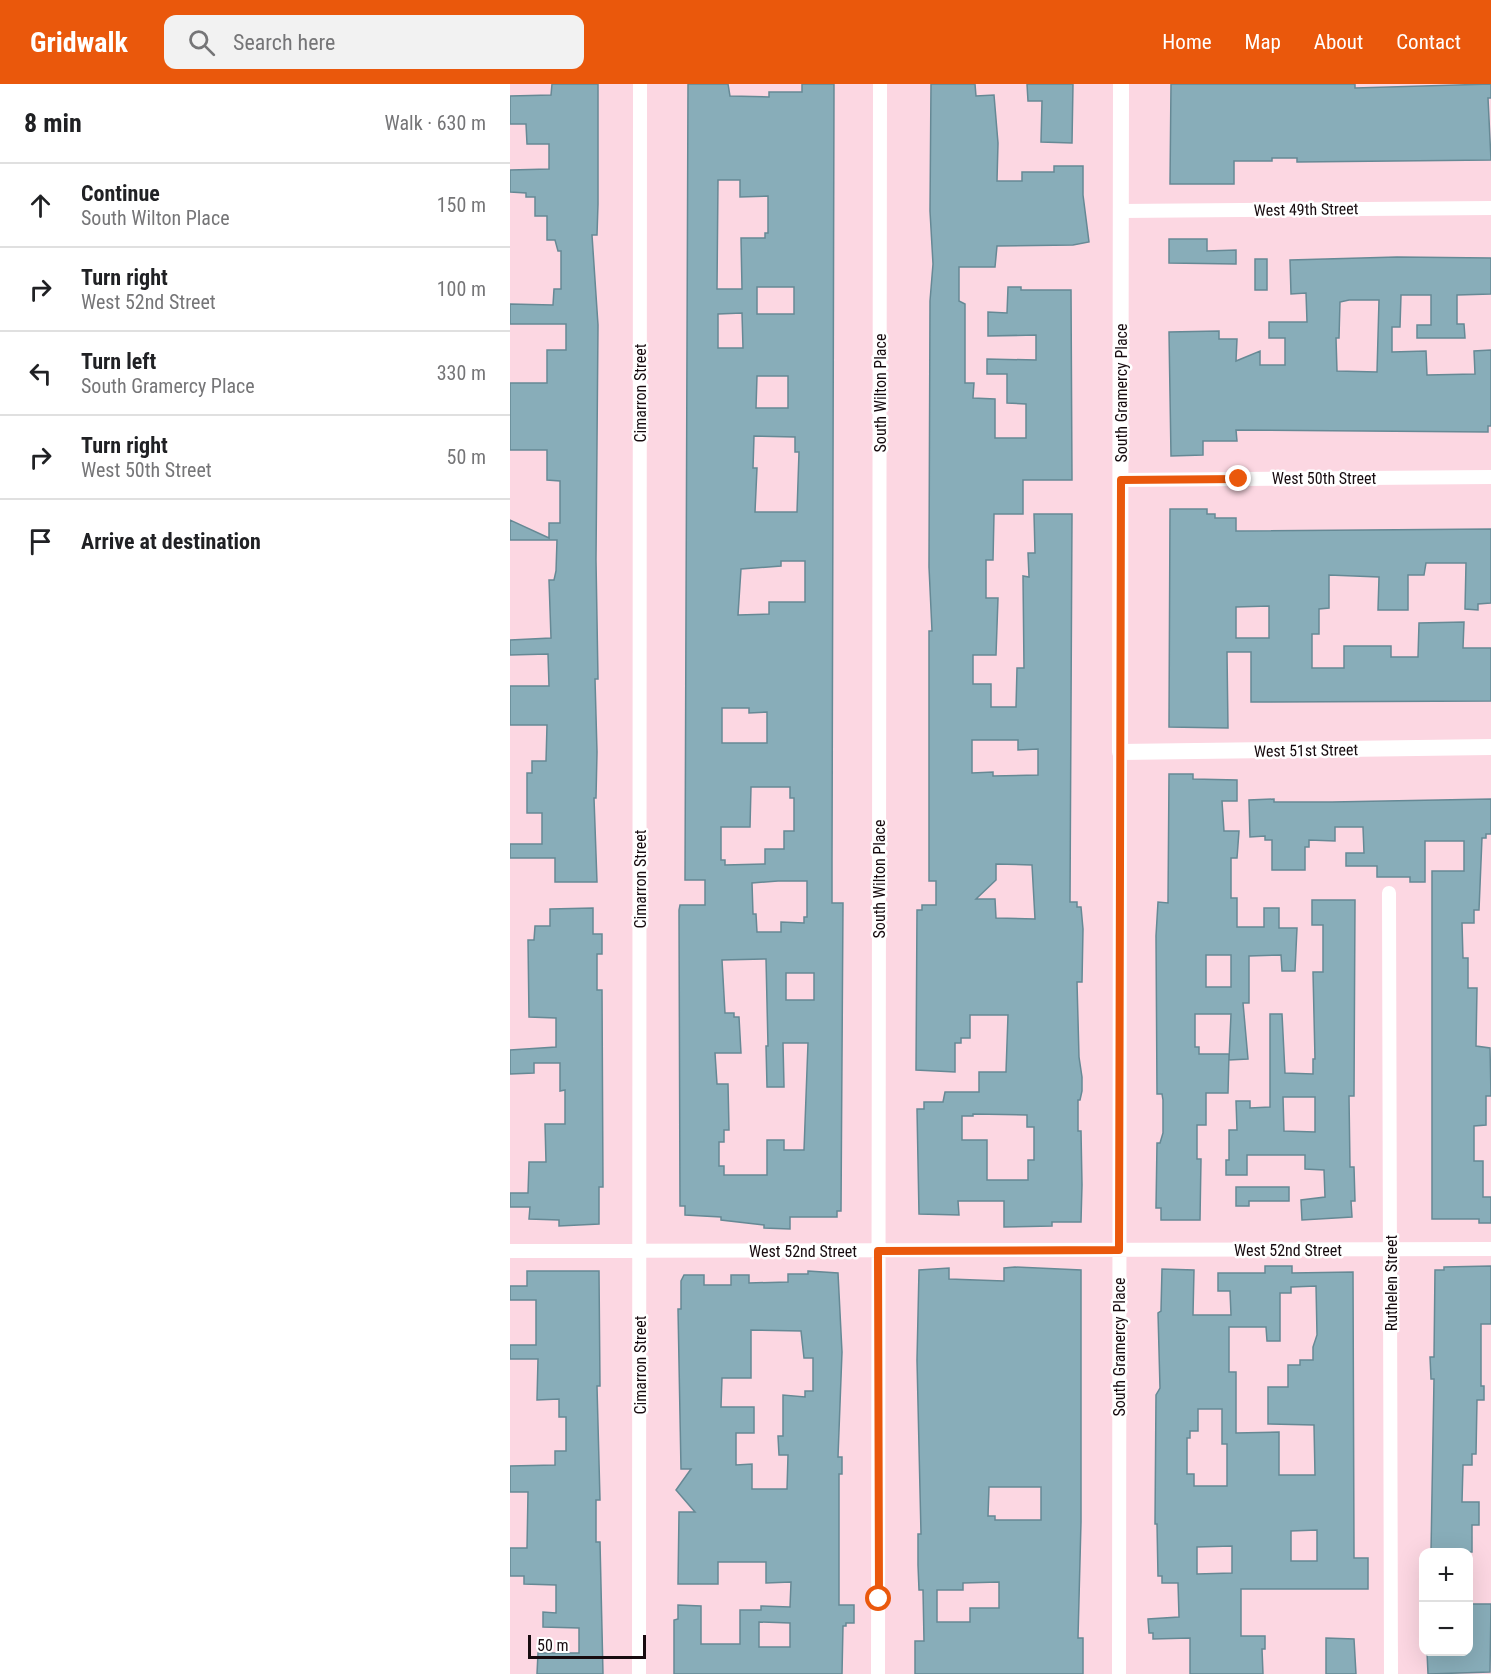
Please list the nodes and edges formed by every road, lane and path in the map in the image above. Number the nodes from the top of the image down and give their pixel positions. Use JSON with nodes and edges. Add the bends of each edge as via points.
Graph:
{"nodes":[{"id":1,"x":640,"y":84,"type":"edge"},
{"id":2,"x":880,"y":84,"type":"edge"},
{"id":3,"x":1121,"y":84,"type":"edge"},
{"id":4,"x":1491,"y":208,"type":"edge"},
{"id":5,"x":1121,"y":211,"type":"junction"},
{"id":6,"x":1491,"y":477,"type":"edge"},
{"id":7,"x":1121,"y":480,"type":"junction"},
{"id":8,"x":1491,"y":747,"type":"edge"},
{"id":9,"x":1120,"y":752,"type":"junction"},
{"id":10,"x":1389,"y":893,"type":"dead end"},
{"id":11,"x":1119,"y":1250,"type":"junction"},
{"id":12,"x":1391,"y":1250,"type":"junction"},
{"id":13,"x":1491,"y":1250,"type":"edge"},
{"id":14,"x":510,"y":1251,"type":"edge"},
{"id":15,"x":640,"y":1251,"type":"junction"},
{"id":16,"x":878,"y":1251,"type":"junction"},
{"id":17,"x":639,"y":1674,"type":"edge"},
{"id":18,"x":878,"y":1674,"type":"edge"},
{"id":19,"x":1119,"y":1674,"type":"edge"},
{"id":20,"x":1391,"y":1674,"type":"edge"}],
"edges":[{"from":1,"to":15,"type":"street","name":"Cimarron Street"},
{"from":2,"to":16,"type":"street","name":"South Wilton Place"},
{"from":3,"to":5,"type":"street","name":"South Gramercy Place"},
{"from":4,"to":5,"type":"street","name":"West 49th Street"},
{"from":5,"to":7,"type":"street","name":"South Gramercy Place"},
{"from":6,"to":7,"type":"street","name":"West 50th Street"},
{"from":7,"to":9,"type":"street","name":"South Gramercy Place"},
{"from":8,"to":9,"type":"street","name":"West 51st Street"},
{"from":9,"to":11,"type":"street","name":"South Gramercy Place"},
{"from":10,"to":12,"type":"street","name":"Ruthelen Street"},
{"from":11,"to":12,"type":"street","name":"West 52nd Street"},
{"from":11,"to":16,"type":"street","name":"West 52nd Street"},
{"from":11,"to":19,"type":"street","name":"South Gramercy Place"},
{"from":12,"to":13,"type":"street","name":"West 52nd Street"},
{"from":12,"to":20,"type":"street","name":"Ruthelen Street"},
{"from":14,"to":15,"type":"street","name":"West 52nd Street"},
{"from":15,"to":16,"type":"street","name":"West 52nd Street"},
{"from":15,"to":17,"type":"street","name":"Cimarron Street"},
{"from":16,"to":18,"type":"street","name":"South Wilton Place"}]}
